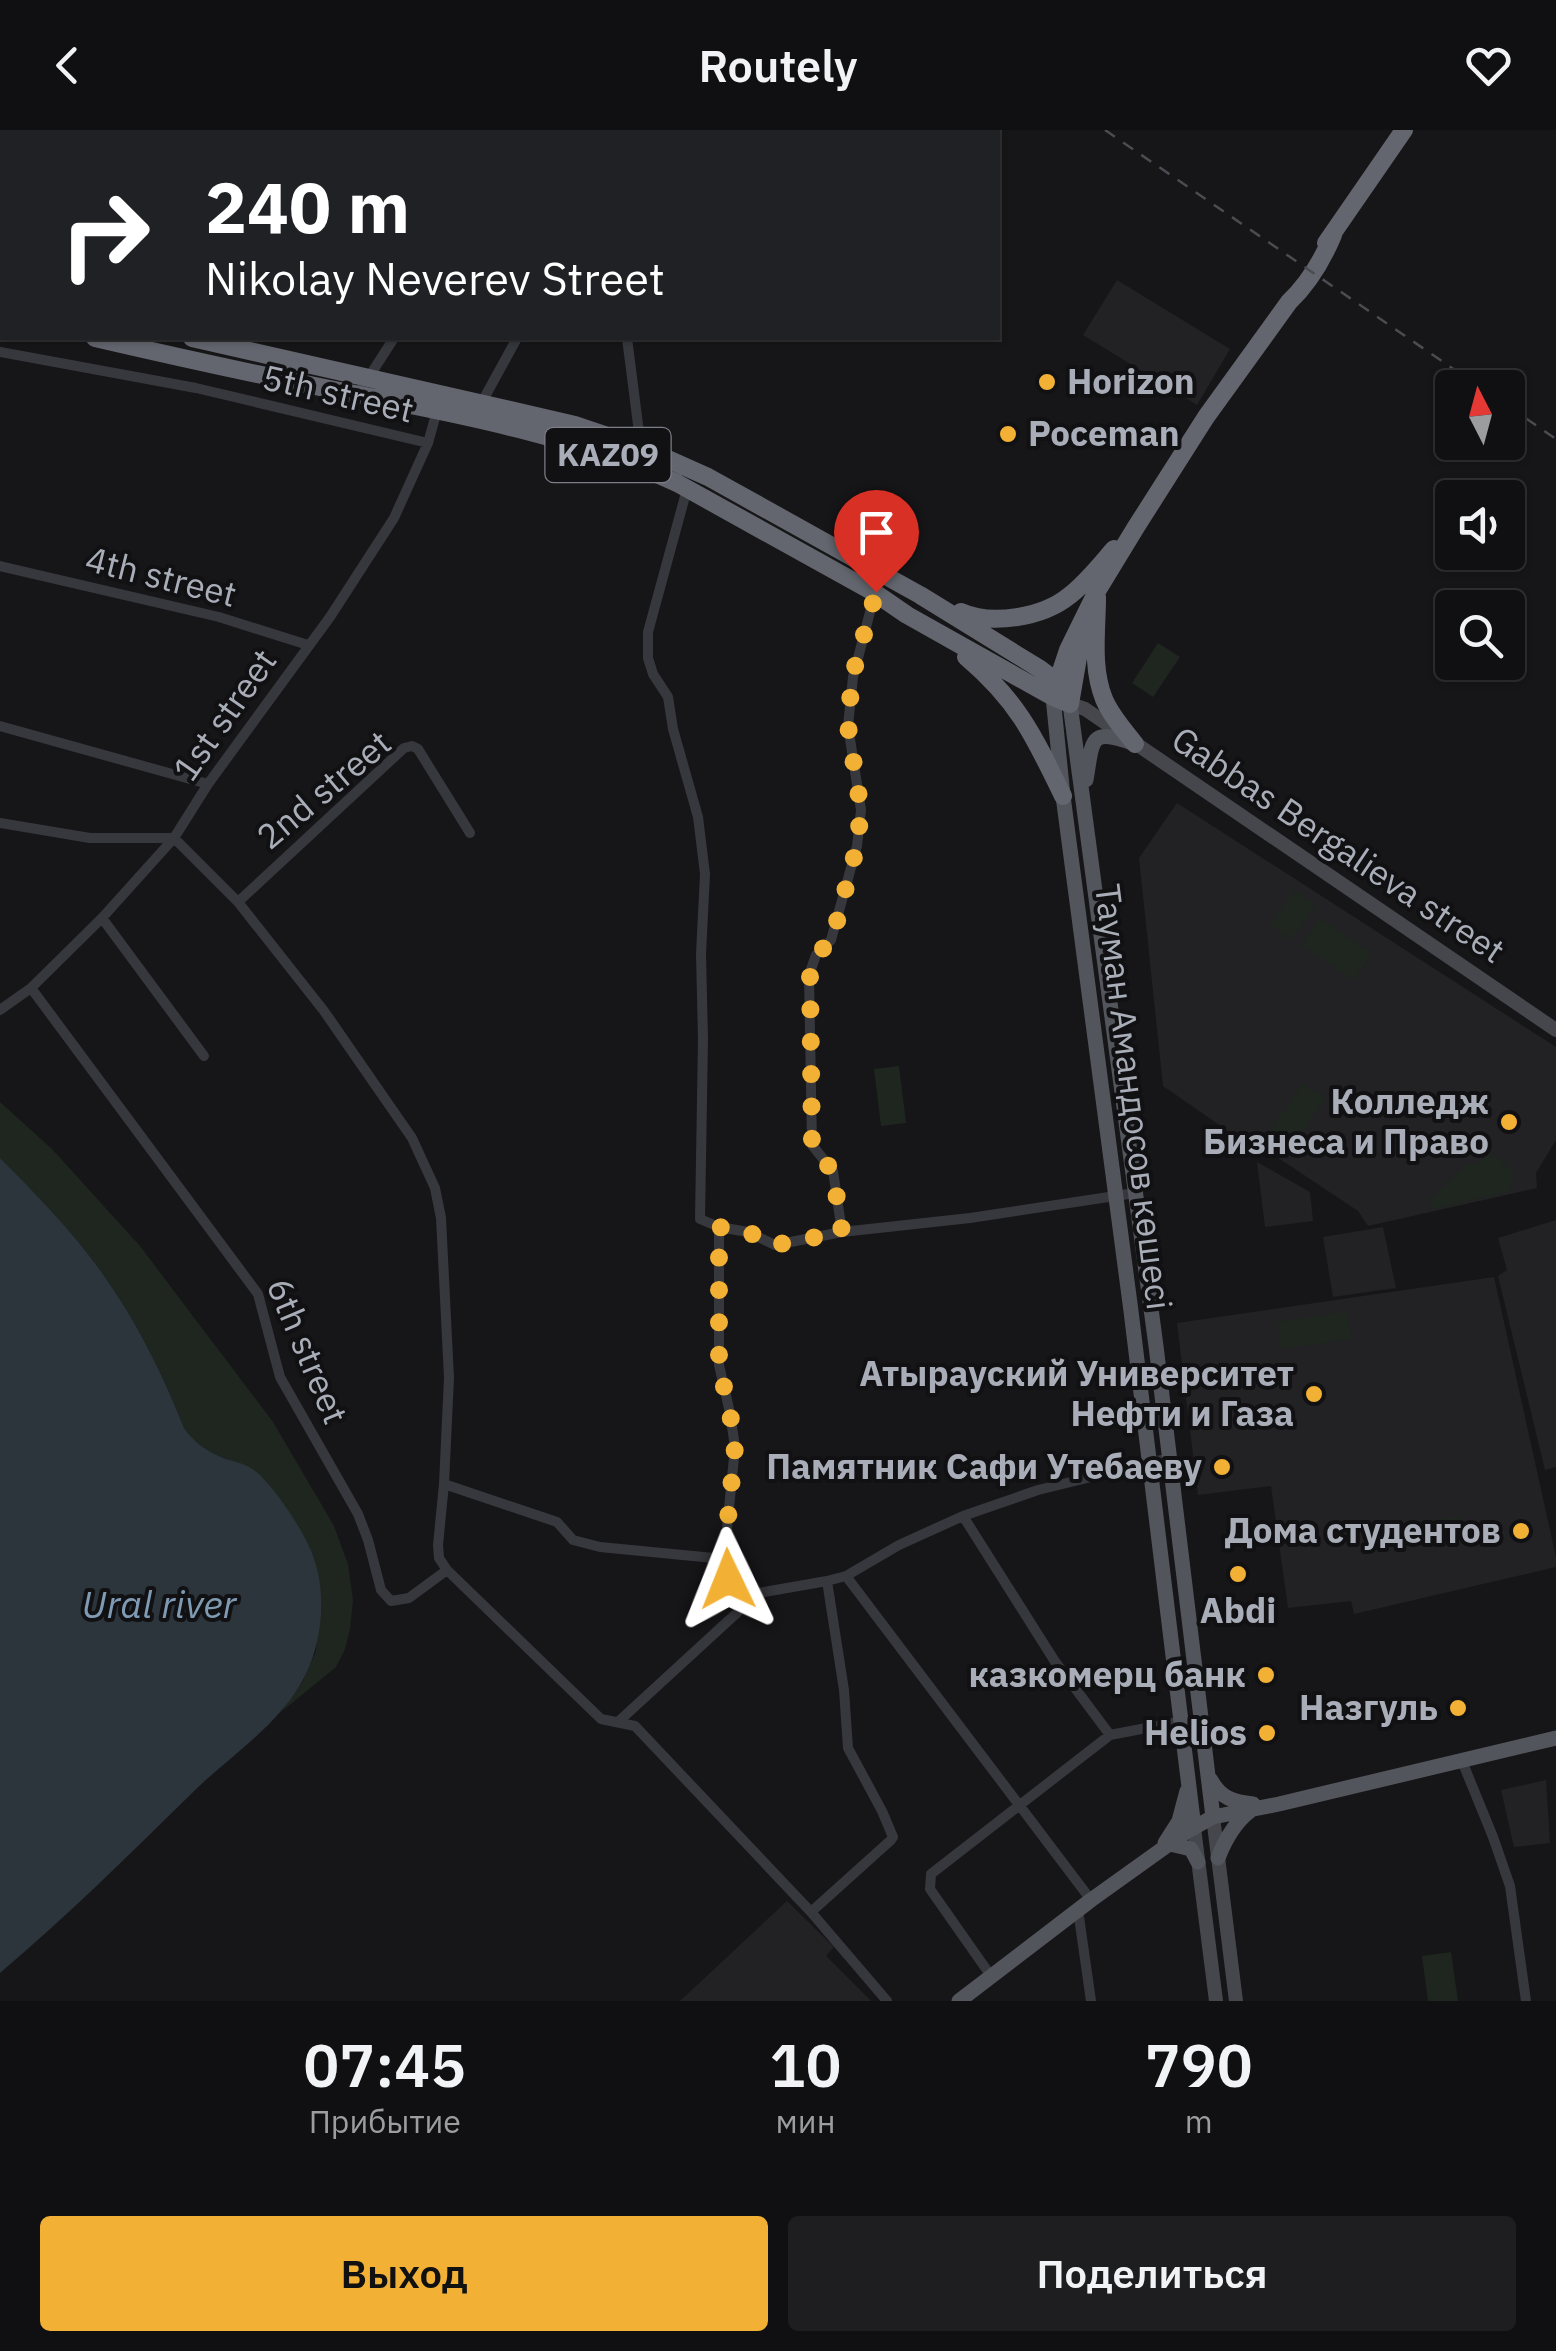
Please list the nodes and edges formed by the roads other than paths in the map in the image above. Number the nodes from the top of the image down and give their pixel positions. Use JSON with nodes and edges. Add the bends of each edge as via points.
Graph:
{"nodes":[{"id":1,"x":1403,"y":130,"type":"edge"},
{"id":2,"x":103,"y":340,"type":"edge"},
{"id":3,"x":199,"y":340,"type":"edge"},
{"id":4,"x":393,"y":340,"type":"edge"},
{"id":5,"x":516,"y":340,"type":"edge"},
{"id":6,"x":626,"y":340,"type":"edge"},
{"id":7,"x":0,"y":352,"type":"edge"},
{"id":8,"x":363,"y":386,"type":"junction"},
{"id":9,"x":439,"y":402,"type":"junction"},
{"id":10,"x":482,"y":402,"type":"junction"},
{"id":11,"x":428,"y":443,"type":"junction"},
{"id":12,"x":641,"y":448,"type":"junction"},
{"id":13,"x":688,"y":489,"type":"junction"},
{"id":14,"x":1136,"y":528,"type":"junction"},
{"id":15,"x":0,"y":566,"type":"edge"},
{"id":16,"x":1097,"y":591,"type":"junction"},
{"id":17,"x":876,"y":592,"type":"junction"},
{"id":18,"x":920,"y":595,"type":"junction"},
{"id":19,"x":907,"y":616,"type":"junction"},
{"id":20,"x":308,"y":645,"type":"junction"},
{"id":21,"x":1066,"y":696,"type":"junction"},
{"id":22,"x":0,"y":726,"type":"edge"},
{"id":23,"x":1135,"y":744,"type":"junction"},
{"id":24,"x":208,"y":784,"type":"junction"},
{"id":25,"x":1073,"y":795,"type":"junction"},
{"id":26,"x":0,"y":823,"type":"edge"},
{"id":27,"x":470,"y":834,"type":"dead end"},
{"id":28,"x":174,"y":838,"type":"junction"},
{"id":29,"x":238,"y":902,"type":"junction"},
{"id":30,"x":102,"y":918,"type":"junction"},
{"id":31,"x":31,"y":988,"type":"junction"},
{"id":32,"x":0,"y":1010,"type":"edge"},
{"id":33,"x":1556,"y":1030,"type":"edge"},
{"id":34,"x":204,"y":1056,"type":"dead end"},
{"id":35,"x":1135,"y":1193,"type":"junction"},
{"id":36,"x":1116,"y":1195,"type":"junction"},
{"id":37,"x":719,"y":1227,"type":"junction"},
{"id":38,"x":842,"y":1232,"type":"junction"},
{"id":39,"x":1169,"y":1458,"type":"junction"},
{"id":40,"x":1149,"y":1461,"type":"junction"},
{"id":41,"x":444,"y":1484,"type":"junction"},
{"id":42,"x":963,"y":1516,"type":"junction"},
{"id":43,"x":724,"y":1559,"type":"junction"},
{"id":44,"x":447,"y":1570,"type":"junction"},
{"id":45,"x":846,"y":1576,"type":"junction"},
{"id":46,"x":828,"y":1581,"type":"junction"},
{"id":47,"x":735,"y":1597,"type":"junction"},
{"id":48,"x":1182,"y":1721,"type":"junction"},
{"id":49,"x":618,"y":1722,"type":"junction"},
{"id":50,"x":1110,"y":1735,"type":"junction"},
{"id":51,"x":1556,"y":1738,"type":"edge"},
{"id":52,"x":1462,"y":1760,"type":"junction"},
{"id":53,"x":1208,"y":1772,"type":"junction"},
{"id":54,"x":1190,"y":1782,"type":"junction"},
{"id":55,"x":1021,"y":1806,"type":"junction"},
{"id":56,"x":1267,"y":1806,"type":"junction"},
{"id":57,"x":1250,"y":1810,"type":"junction"},
{"id":58,"x":1212,"y":1817,"type":"junction"},
{"id":59,"x":1194,"y":1828,"type":"junction"},
{"id":60,"x":1165,"y":1847,"type":"junction"},
{"id":61,"x":1218,"y":1858,"type":"junction"},
{"id":62,"x":1198,"y":1862,"type":"junction"},
{"id":63,"x":1085,"y":1905,"type":"junction"},
{"id":64,"x":811,"y":1912,"type":"junction"},
{"id":65,"x":992,"y":1976,"type":"junction"},
{"id":66,"x":965,"y":1999,"type":"edge"},
{"id":67,"x":887,"y":2001,"type":"edge"},
{"id":68,"x":1092,"y":2001,"type":"edge"},
{"id":69,"x":1216,"y":2001,"type":"edge"},
{"id":70,"x":1236,"y":2001,"type":"edge"},
{"id":71,"x":1526,"y":2001,"type":"edge"}],
"edges":[{"from":1,"to":14,"type":"highway","via":[[1315,272],[1206,417]]},
{"from":2,"to":8,"type":"highway","number":"KAZ09"},
{"from":3,"to":8,"type":"highway","number":"KAZ09"},
{"from":4,"to":8,"type":"street"},
{"from":5,"to":10,"type":"street"},
{"from":6,"to":12,"type":"street"},
{"from":7,"to":11,"type":"street","name":"5th street","via":[[196,388]]},
{"from":8,"to":9,"type":"highway","number":"KAZ09"},
{"from":9,"to":10,"type":"highway","number":"KAZ09"},
{"from":9,"to":11,"type":"street","name":"1st street"},
{"from":9,"to":13,"type":"highway","number":"KAZ09","via":[[596,450]]},
{"from":10,"to":12,"type":"highway","number":"KAZ09"},
{"from":11,"to":20,"type":"street","name":"1st street","via":[[394,518]]},
{"from":12,"to":18,"type":"highway","number":"KAZ09","via":[[708,477]]},
{"from":13,"to":17,"type":"highway","number":"KAZ09"},
{"from":13,"to":37,"type":"street","via":[[648,632],[648,658],[668,697],[698,817],[704,874],[700,1219]]},
{"from":14,"to":16,"type":"highway"},
{"from":14,"to":18,"type":"highway","via":[[1067,598],[1036,613],[970,616]]},
{"from":15,"to":20,"type":"street","name":"4th street","via":[[219,617]]},
{"from":16,"to":21,"type":"highway","via":[[1084,617]]},
{"from":16,"to":23,"type":"highway","via":[[1100,685]]},
{"from":17,"to":19,"type":"highway","number":"KAZ09"},
{"from":17,"to":38,"type":"street","via":[[852,677],[848,726],[861,810],[857,846],[832,940],[816,955],[810,975],[812,1145],[833,1172]]},
{"from":18,"to":19,"type":"highway"},
{"from":18,"to":21,"type":"highway","number":"KAZ09"},
{"from":19,"to":21,"type":"highway","number":"KAZ09"},
{"from":19,"to":25,"type":"highway","via":[[996,685]]},
{"from":20,"to":24,"type":"street","name":"1st street"},
{"from":21,"to":23,"type":"main road","name":"Gabbas Bergalieva street"},
{"from":21,"to":25,"type":"main road","name":"Тауман Амандосов көшесі"},
{"from":22,"to":24,"type":"street"},
{"from":23,"to":25,"type":"main road","via":[[1112,736],[1096,740]]},
{"from":23,"to":33,"type":"main road","name":"Gabbas Bergalieva street"},
{"from":24,"to":28,"type":"street","name":"1st street"},
{"from":25,"to":35,"type":"main road","name":"Тауман Амандосов көшесі"},
{"from":25,"to":36,"type":"main road","name":"Тауман Амандосов көшесі"},
{"from":26,"to":28,"type":"street","via":[[90,838]]},
{"from":27,"to":29,"type":"street","name":"2nd street","via":[[418,750],[404,748]]},
{"from":28,"to":29,"type":"street"},
{"from":28,"to":30,"type":"street","name":"1st street"},
{"from":29,"to":41,"type":"street","via":[[412,1138],[435,1188],[448,1378]]},
{"from":30,"to":31,"type":"street","name":"1st street"},
{"from":30,"to":34,"type":"street"},
{"from":31,"to":32,"type":"street","name":"1st street"},
{"from":31,"to":44,"type":"street","name":"6th street","via":[[258,1294],[280,1377],[358,1514],[380,1590],[392,1601],[409,1598]]},
{"from":35,"to":36,"type":"street"},
{"from":35,"to":39,"type":"main road","name":"Тауман Амандосов көшесі"},
{"from":36,"to":38,"type":"street"},
{"from":36,"to":40,"type":"main road","name":"Тауман Амандосов көшесі"},
{"from":37,"to":38,"type":"street","via":[[775,1245]]},
{"from":37,"to":43,"type":"street","via":[[719,1365],[735,1447]]},
{"from":39,"to":40,"type":"street"},
{"from":39,"to":53,"type":"main road","name":"Тауман Амандосов көшесі"},
{"from":40,"to":42,"type":"street"},
{"from":40,"to":48,"type":"main road","name":"Тауман Амандосов көшесі"},
{"from":41,"to":43,"type":"street","via":[[557,1522],[573,1540],[600,1548]]},
{"from":41,"to":44,"type":"street","via":[[438,1545]]},
{"from":42,"to":45,"type":"street"},
{"from":42,"to":50,"type":"street"},
{"from":43,"to":47,"type":"street"},
{"from":44,"to":49,"type":"street","via":[[602,1718]]},
{"from":45,"to":46,"type":"street"},
{"from":45,"to":55,"type":"street"},
{"from":46,"to":47,"type":"street"},
{"from":46,"to":64,"type":"street","via":[[848,1748],[893,1836]]},
{"from":47,"to":49,"type":"street","via":[[736,1613]]},
{"from":48,"to":50,"type":"street"},
{"from":48,"to":54,"type":"main road","name":"Тауман Амандосов көшесі"},
{"from":49,"to":64,"type":"street","via":[[635,1726]]},
{"from":50,"to":55,"type":"street"},
{"from":51,"to":52,"type":"main road"},
{"from":52,"to":56,"type":"main road"},
{"from":52,"to":71,"type":"street","via":[[1510,1886]]},
{"from":53,"to":56,"type":"main road","via":[[1221,1795]]},
{"from":53,"to":58,"type":"main road","name":"Тауман Амандосов көшесі"},
{"from":54,"to":59,"type":"main road","name":"Тауман Амандосов көшесі"},
{"from":54,"to":60,"type":"main road"},
{"from":55,"to":63,"type":"street"},
{"from":55,"to":65,"type":"street","via":[[929,1882]]},
{"from":56,"to":57,"type":"main road"},
{"from":57,"to":58,"type":"main road"},
{"from":57,"to":61,"type":"main road"},
{"from":58,"to":59,"type":"main road"},
{"from":58,"to":61,"type":"main road"},
{"from":59,"to":60,"type":"main road"},
{"from":59,"to":62,"type":"main road","name":"Тауман Амандосов көшесі"},
{"from":60,"to":62,"type":"main road","via":[[1191,1849]]},
{"from":60,"to":63,"type":"main road"},
{"from":61,"to":70,"type":"main road"},
{"from":62,"to":69,"type":"main road","name":"Тауман Амандосов көшесі"},
{"from":63,"to":65,"type":"main road"},
{"from":63,"to":68,"type":"street"},
{"from":64,"to":67,"type":"street"},
{"from":65,"to":66,"type":"main road"}]}
